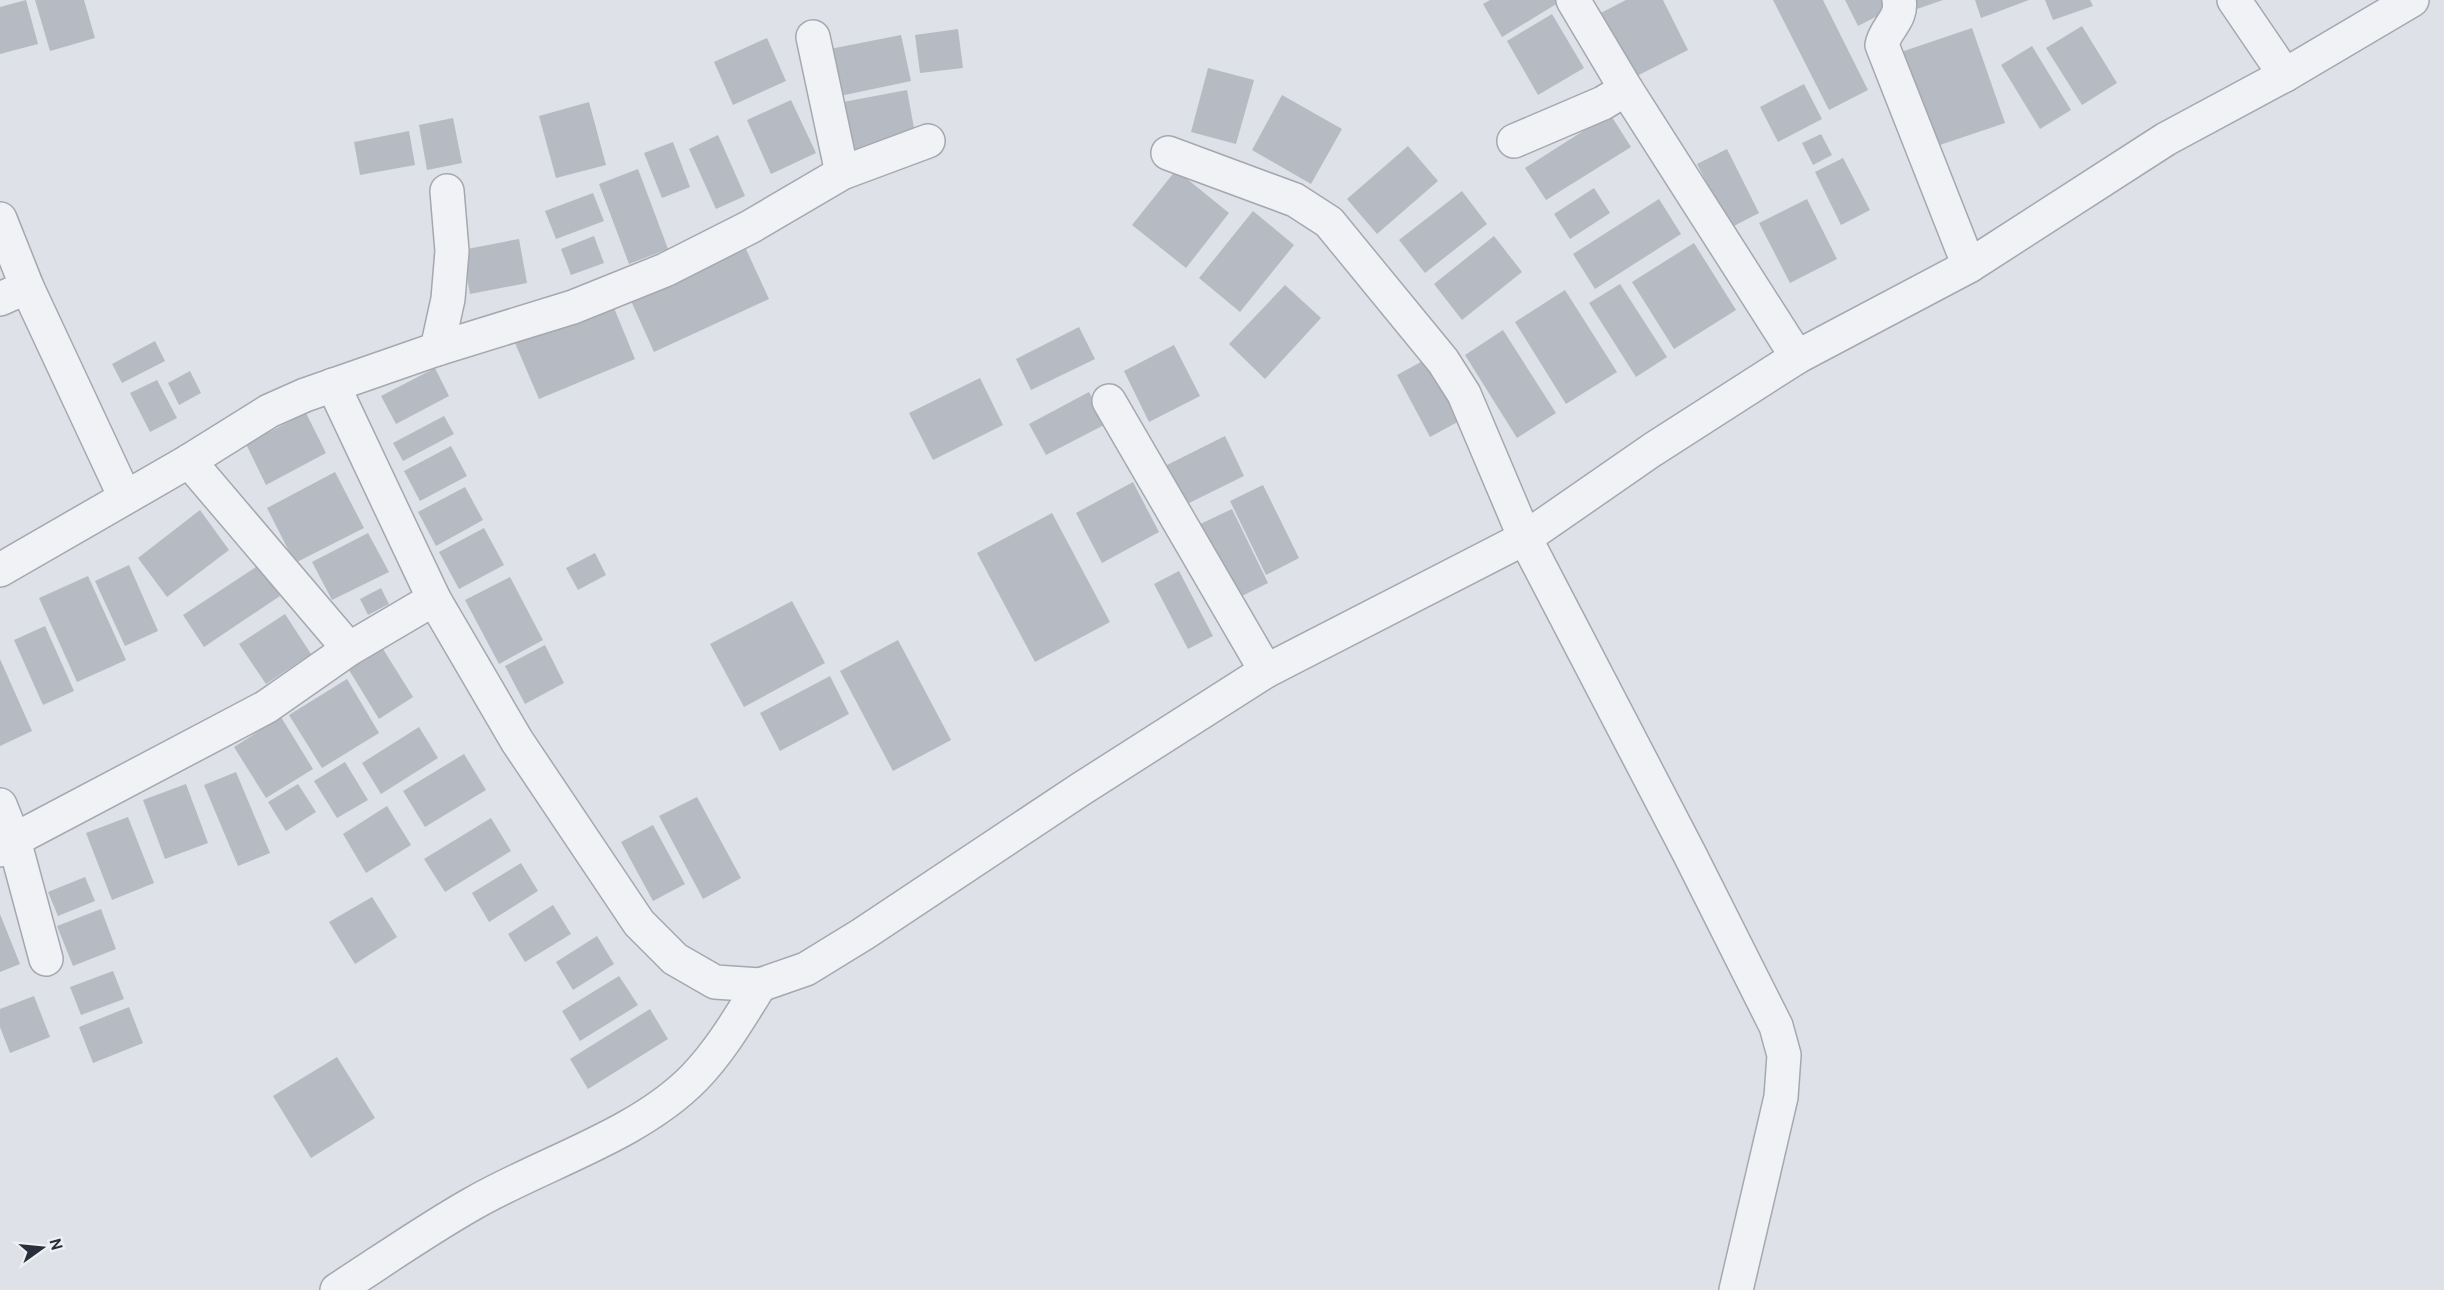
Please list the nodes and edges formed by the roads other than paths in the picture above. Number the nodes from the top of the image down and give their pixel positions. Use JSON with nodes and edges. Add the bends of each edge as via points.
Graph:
{"nodes":[{"id":1,"x":1573,"y":0,"type":"edge"},
{"id":2,"x":1899,"y":0,"type":"edge"},
{"id":3,"x":2234,"y":0,"type":"edge"},
{"id":4,"x":2412,"y":0,"type":"edge"},
{"id":5,"x":813,"y":37,"type":"dead end"},
{"id":6,"x":2285,"y":75,"type":"junction"},
{"id":7,"x":1626,"y":89,"type":"junction"},
{"id":8,"x":928,"y":141,"type":"dead end"},
{"id":9,"x":1514,"y":141,"type":"dead end"},
{"id":10,"x":1168,"y":153,"type":"dead end"},
{"id":11,"x":842,"y":173,"type":"junction"},
{"id":12,"x":447,"y":191,"type":"dead end"},
{"id":13,"x":0,"y":219,"type":"edge"},
{"id":14,"x":1969,"y":266,"type":"junction"},
{"id":15,"x":14,"y":293,"type":"edge"},
{"id":16,"x":437,"y":349,"type":"junction"},
{"id":17,"x":1797,"y":357,"type":"junction"},
{"id":18,"x":333,"y":385,"type":"junction"},
{"id":19,"x":1109,"y":400,"type":"dead end"},
{"id":20,"x":189,"y":461,"type":"junction"},
{"id":21,"x":125,"y":497,"type":"junction"},
{"id":22,"x":1526,"y":538,"type":"junction"},
{"id":23,"x":0,"y":570,"type":"edge"},
{"id":24,"x":434,"y":599,"type":"junction"},
{"id":25,"x":349,"y":649,"type":"junction"},
{"id":26,"x":1266,"y":671,"type":"junction"},
{"id":27,"x":0,"y":805,"type":"edge"},
{"id":28,"x":7,"y":845,"type":"edge"},
{"id":29,"x":46,"y":959,"type":"dead end"},
{"id":30,"x":760,"y":985,"type":"junction"},
{"id":31,"x":338,"y":1290,"type":"edge"},
{"id":32,"x":1736,"y":1290,"type":"edge"}],
"edges":[{"from":1,"to":7,"type":"street"},
{"from":2,"to":14,"type":"street","via":[[1898,18],[1884,35],[1882,45]]},
{"from":3,"to":6,"type":"street"},
{"from":4,"to":6,"type":"street"},
{"from":5,"to":11,"type":"street"},
{"from":6,"to":14,"type":"street","via":[[2166,140]]},
{"from":7,"to":9,"type":"street","via":[[1603,103]]},
{"from":7,"to":17,"type":"street"},
{"from":8,"to":11,"type":"street"},
{"from":10,"to":22,"type":"street","via":[[1295,200],[1329,222],[1443,361],[1464,394]]},
{"from":11,"to":16,"type":"street","via":[[750,227],[665,270],[573,307]]},
{"from":12,"to":16,"type":"street","via":[[453,251]]},
{"from":13,"to":15,"type":"street"},
{"from":14,"to":17,"type":"street"},
{"from":15,"to":21,"type":"street"},
{"from":16,"to":18,"type":"street"},
{"from":17,"to":22,"type":"street","via":[[1652,450]]},
{"from":18,"to":20,"type":"street","via":[[269,411]]},
{"from":18,"to":24,"type":"street"},
{"from":19,"to":26,"type":"street"},
{"from":20,"to":21,"type":"street"},
{"from":20,"to":25,"type":"street"},
{"from":21,"to":23,"type":"street"},
{"from":22,"to":26,"type":"street"},
{"from":22,"to":32,"type":"street","via":[[1776,1026],[1784,1055],[1780,1097]]},
{"from":24,"to":25,"type":"street"},
{"from":24,"to":30,"type":"street","via":[[517,741],[639,923],[675,960],[715,982]]},
{"from":25,"to":28,"type":"street","via":[[266,707]]},
{"from":26,"to":30,"type":"street","via":[[863,934],[806,969]]},
{"from":27,"to":28,"type":"street"},
{"from":28,"to":29,"type":"street"},
{"from":30,"to":31,"type":"street","via":[[724,1044],[694,1078],[663,1104],[633,1124],[473,1203]]}]}
